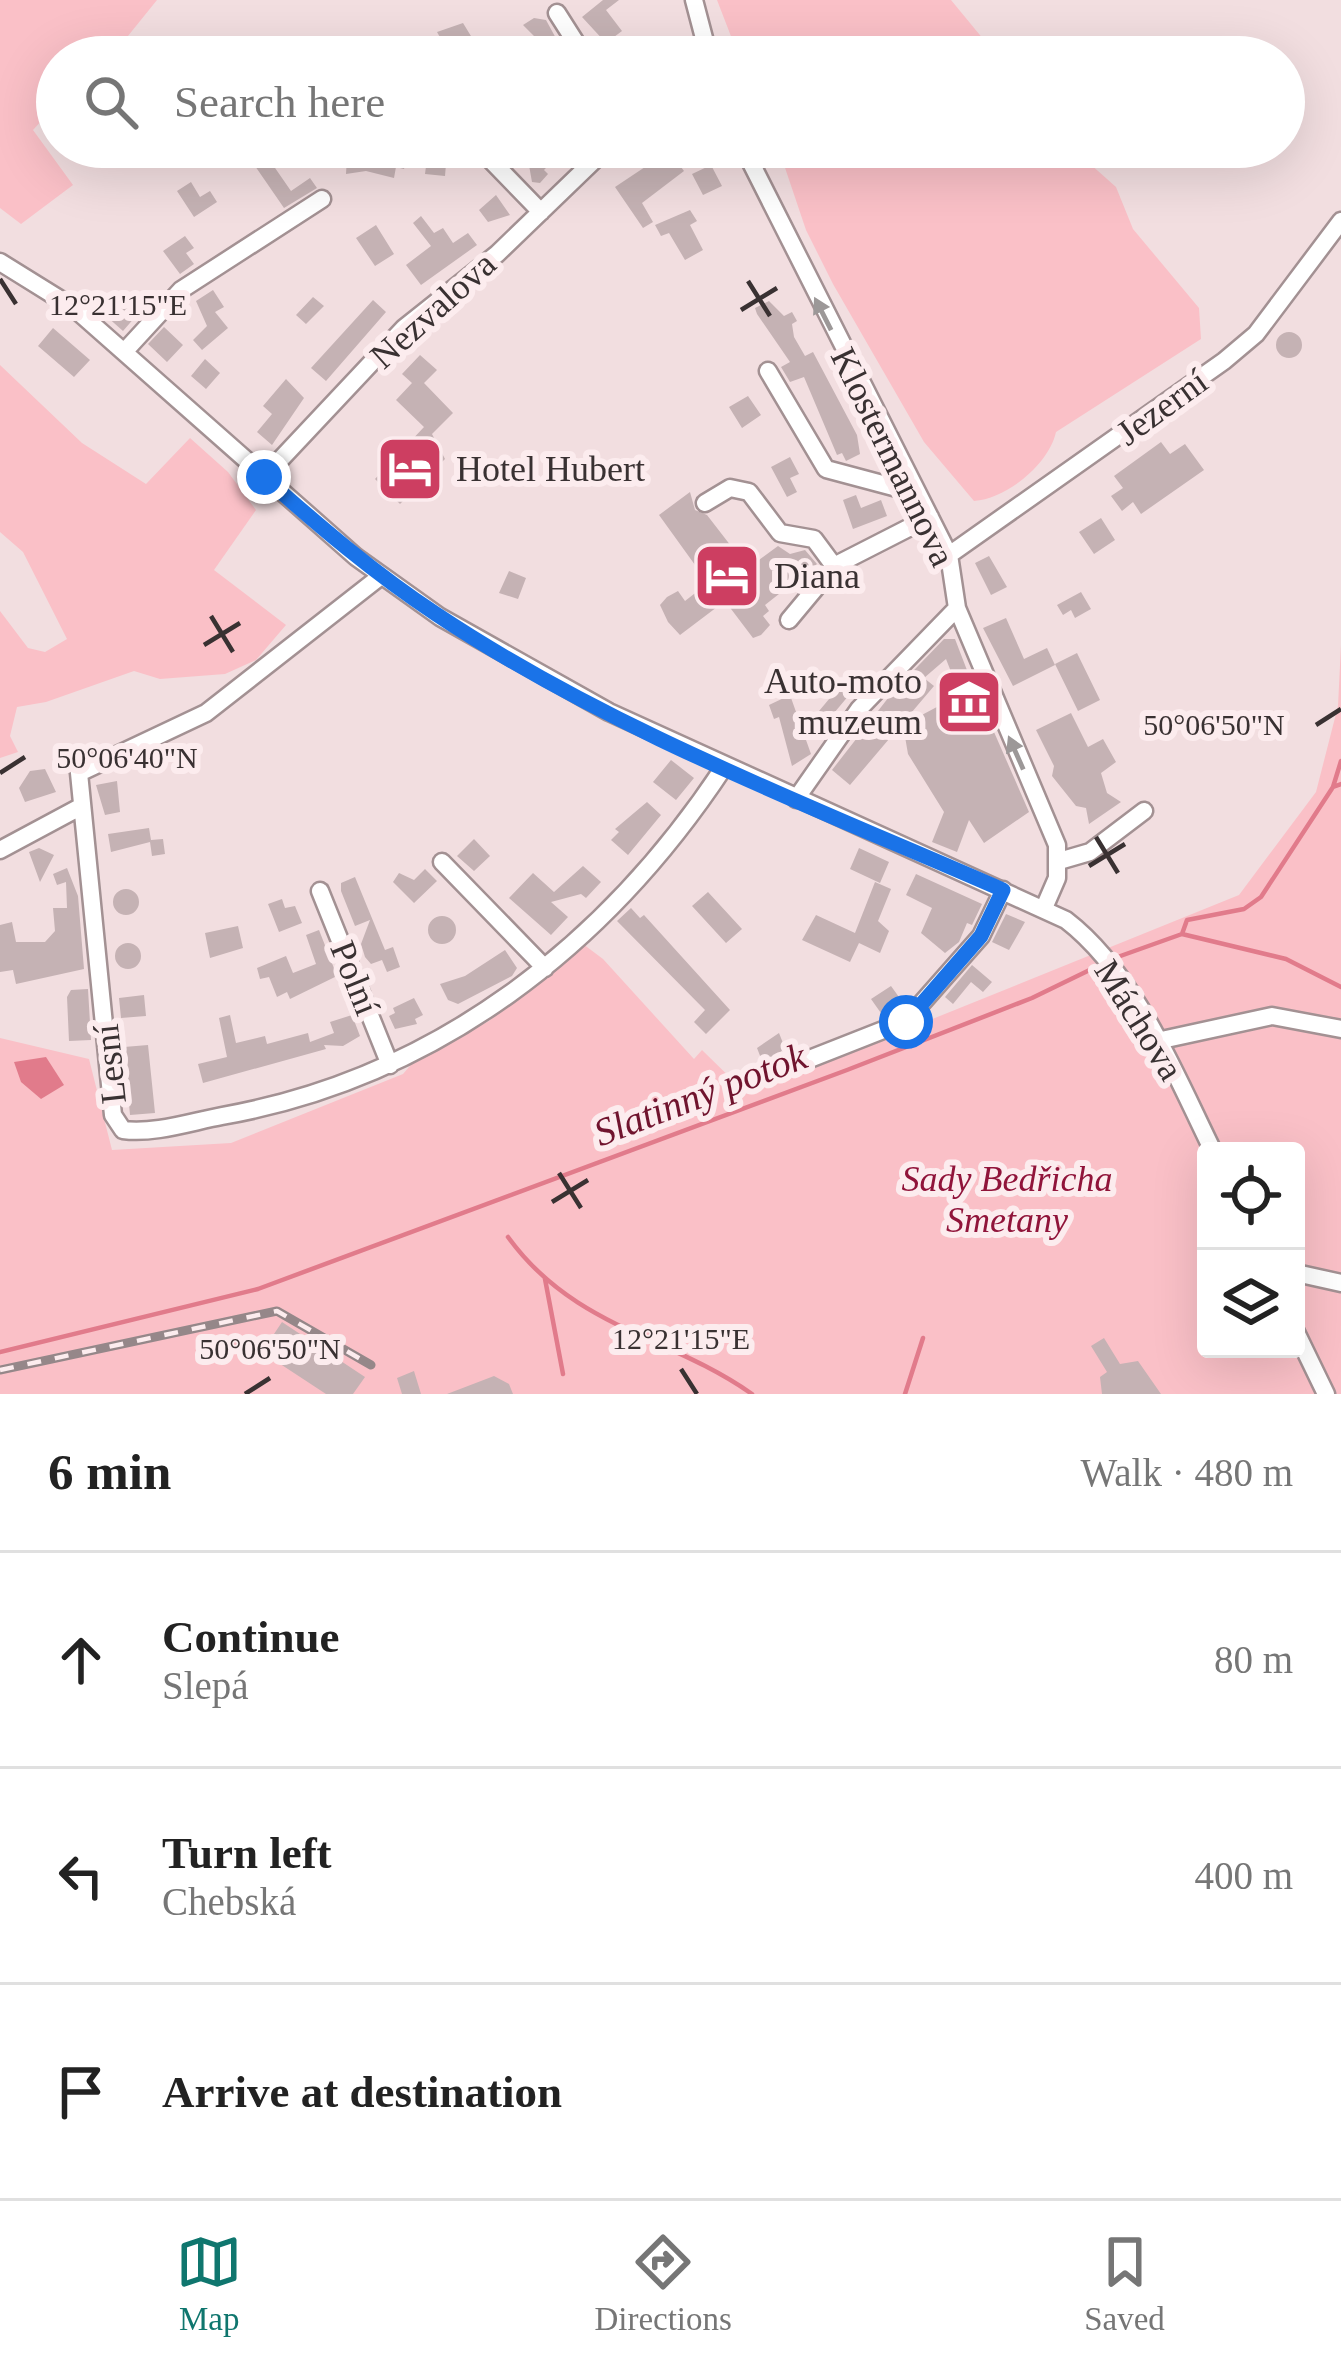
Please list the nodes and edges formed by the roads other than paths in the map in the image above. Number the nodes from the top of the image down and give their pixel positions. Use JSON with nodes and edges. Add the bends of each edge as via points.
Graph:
{"nodes":[{"id":1,"x":694,"y":0,"type":"edge"},
{"id":2,"x":557,"y":13,"type":"dead end"},
{"id":3,"x":572,"y":36,"type":"edge"},
{"id":4,"x":701,"y":36,"type":"edge"},
{"id":5,"x":498,"y":168,"type":"edge"},
{"id":6,"x":586,"y":168,"type":"edge"},
{"id":7,"x":754,"y":168,"type":"edge"},
{"id":8,"x":322,"y":199,"type":"dead end"},
{"id":9,"x":541,"y":212,"type":"junction"},
{"id":10,"x":1341,"y":221,"type":"edge"},
{"id":11,"x":0,"y":262,"type":"edge"},
{"id":12,"x":124,"y":352,"type":"junction"},
{"id":13,"x":768,"y":371,"type":"dead end"},
{"id":14,"x":264,"y":477,"type":"junction"},
{"id":15,"x":916,"y":493,"type":"junction"},
{"id":16,"x":705,"y":503,"type":"dead end"},
{"id":17,"x":930,"y":518,"type":"junction"},
{"id":18,"x":949,"y":555,"type":"junction"},
{"id":19,"x":834,"y":566,"type":"junction"},
{"id":20,"x":381,"y":576,"type":"junction"},
{"id":21,"x":957,"y":608,"type":"junction"},
{"id":22,"x":789,"y":620,"type":"dead end"},
{"id":23,"x":724,"y":767,"type":"junction"},
{"id":24,"x":796,"y":799,"type":"junction"},
{"id":25,"x":82,"y":806,"type":"junction"},
{"id":26,"x":1144,"y":811,"type":"dead end"},
{"id":27,"x":0,"y":850,"type":"edge"},
{"id":28,"x":1059,"y":861,"type":"junction"},
{"id":29,"x":442,"y":862,"type":"dead end"},
{"id":30,"x":1003,"y":890,"type":"junction"},
{"id":31,"x":320,"y":891,"type":"dead end"},
{"id":32,"x":1043,"y":908,"type":"junction"},
{"id":33,"x":545,"y":968,"type":"junction"},
{"id":34,"x":1341,"y":1029,"type":"edge"},
{"id":35,"x":1156,"y":1041,"type":"junction"},
{"id":36,"x":390,"y":1065,"type":"junction"},
{"id":37,"x":774,"y":1073,"type":"dead end"},
{"id":38,"x":1208,"y":1142,"type":"edge"},
{"id":39,"x":1305,"y":1275,"type":"edge"},
{"id":40,"x":1341,"y":1283,"type":"edge"},
{"id":41,"x":1305,"y":1351,"type":"edge"},
{"id":42,"x":1326,"y":1394,"type":"edge"}],
"edges":[{"from":1,"to":4,"type":"street"},
{"from":2,"to":3,"type":"street"},
{"from":5,"to":9,"type":"street"},
{"from":6,"to":9,"type":"street","name":"Nezvalova"},
{"from":15,"to":7,"type":"street","name":"Klostermannova","one_way":true},
{"from":8,"to":12,"type":"street","via":[[182,290]]},
{"from":9,"to":14,"type":"street","name":"Nezvalova","via":[[404,328]]},
{"from":10,"to":18,"type":"street","name":"Jezerní","via":[[1256,334]]},
{"from":11,"to":12,"type":"street","name":"Máchova","via":[[74,308]]},
{"from":12,"to":14,"type":"street","name":"Máchova"},
{"from":13,"to":15,"type":"street","via":[[826,469]]},
{"from":14,"to":20,"type":"street","name":"Máchova"},
{"from":15,"to":17,"type":"street","name":"Klostermannova"},
{"from":16,"to":19,"type":"street","via":[[730,488],[749,492],[780,533],[814,539]]},
{"from":17,"to":18,"type":"street","name":"Klostermannova"},
{"from":17,"to":19,"type":"street"},
{"from":18,"to":21,"type":"street","name":"Klostermannova"},
{"from":19,"to":22,"type":"street"},
{"from":20,"to":23,"type":"street","name":"Máchova","via":[[500,652]]},
{"from":20,"to":25,"type":"street","via":[[206,713],[79,772]]},
{"from":21,"to":24,"type":"street","via":[[859,709]]},
{"from":28,"to":21,"type":"street","name":"Klostermannova","one_way":true},
{"from":23,"to":24,"type":"street","name":"Máchova"},
{"from":23,"to":33,"type":"street","name":"Lesní","via":[[623,896]]},
{"from":24,"to":30,"type":"street","name":"Máchova"},
{"from":25,"to":27,"type":"street"},
{"from":25,"to":36,"type":"street","name":"Lesní","via":[[113,1114],[123,1130],[271,1108]]},
{"from":26,"to":28,"type":"street","via":[[1090,852]]},
{"from":28,"to":32,"type":"street"},
{"from":29,"to":33,"type":"street"},
{"from":30,"to":32,"type":"street","name":"Máchova"},
{"from":30,"to":37,"type":"street","via":[[981,936],[906,1022]]},
{"from":31,"to":36,"type":"street","name":"Polní"},
{"from":32,"to":35,"type":"street","name":"Máchova","via":[[1098,951]]},
{"from":33,"to":36,"type":"street","name":"Lesní","via":[[488,1013]]},
{"from":34,"to":35,"type":"street","via":[[1272,1016]]},
{"from":35,"to":38,"type":"street","name":"Máchova"},
{"from":39,"to":40,"type":"street"},
{"from":41,"to":42,"type":"street"}]}
